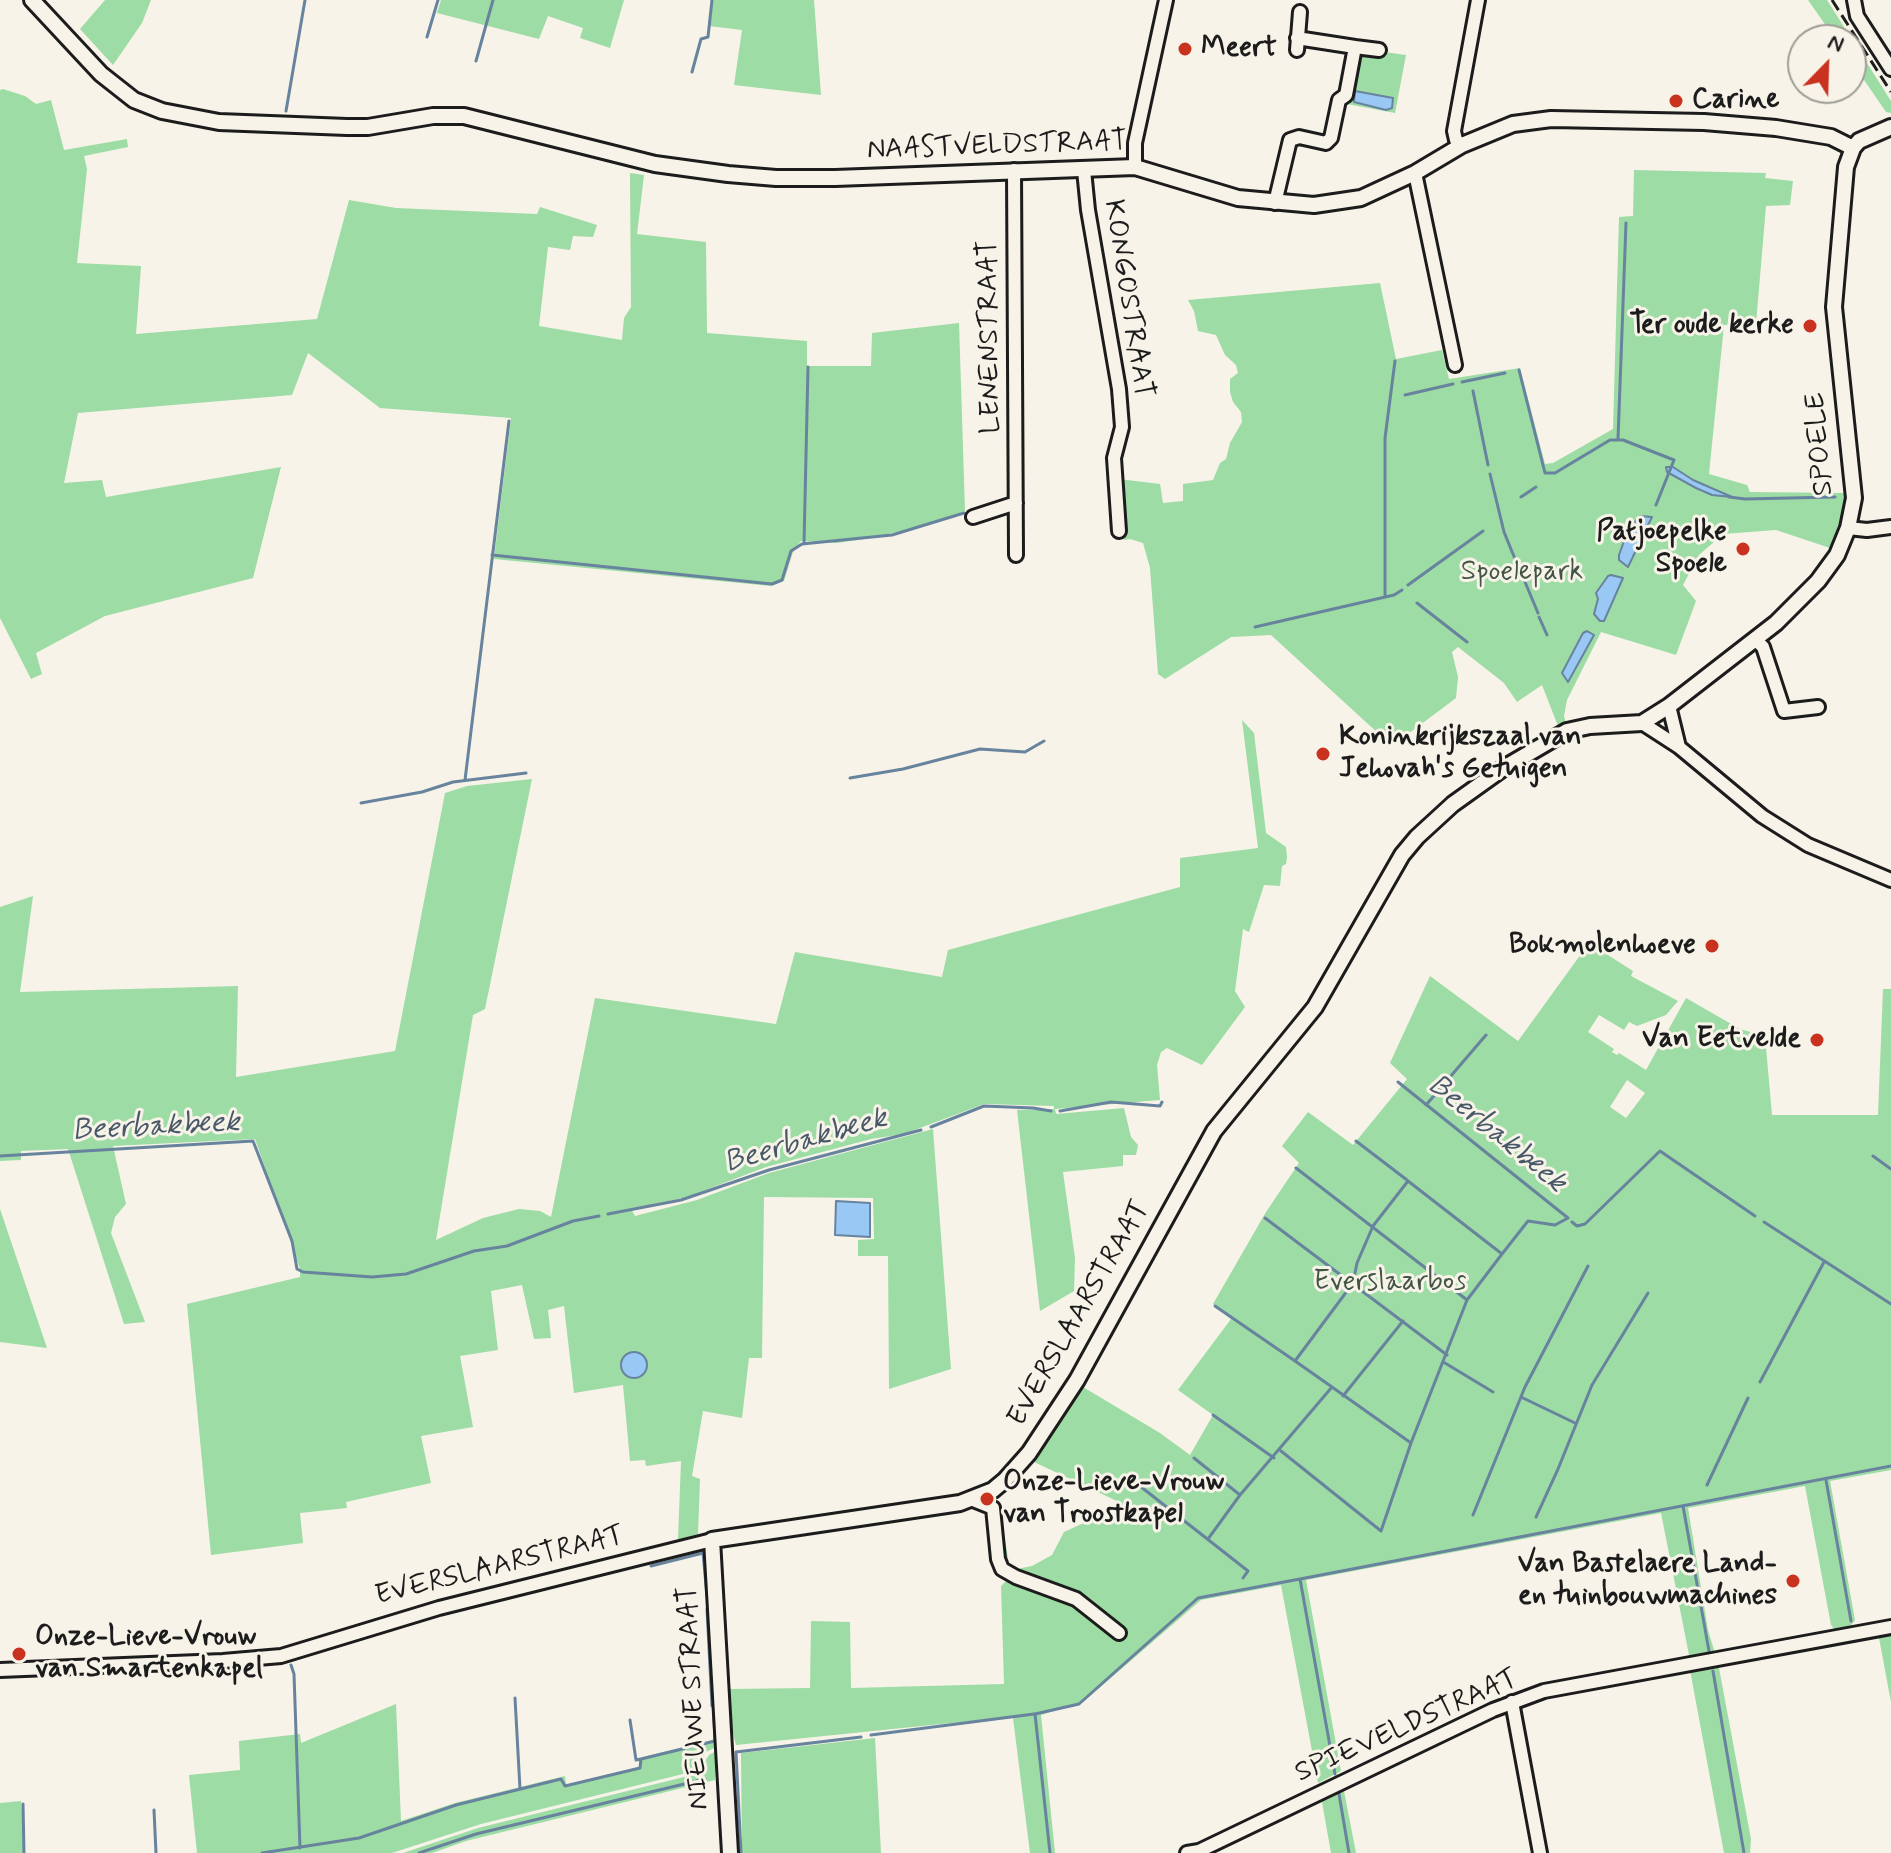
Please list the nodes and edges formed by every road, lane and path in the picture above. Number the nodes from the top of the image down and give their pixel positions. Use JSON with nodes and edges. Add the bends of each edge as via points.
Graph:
{"nodes":[{"id":1,"x":32,"y":0,"type":"edge"},
{"id":2,"x":1166,"y":0,"type":"edge"},
{"id":3,"x":1478,"y":0,"type":"edge"},
{"id":4,"x":1854,"y":0,"type":"edge"},
{"id":5,"x":1300,"y":12,"type":"dead end"},
{"id":6,"x":1355,"y":47,"type":"junction"},
{"id":7,"x":1379,"y":50,"type":"dead end"},
{"id":8,"x":1891,"y":69,"type":"edge"},
{"id":9,"x":1891,"y":127,"type":"edge"},
{"id":10,"x":1462,"y":145,"type":"junction"},
{"id":11,"x":1853,"y":148,"type":"junction"},
{"id":12,"x":1135,"y":167,"type":"junction"},
{"id":13,"x":1014,"y":170,"type":"junction"},
{"id":14,"x":1084,"y":170,"type":"junction"},
{"id":15,"x":1415,"y":173,"type":"junction"},
{"id":16,"x":1275,"y":203,"type":"junction"},
{"id":17,"x":1455,"y":365,"type":"dead end"},
{"id":18,"x":1016,"y":503,"type":"junction"},
{"id":19,"x":973,"y":517,"type":"dead end"},
{"id":20,"x":1891,"y":527,"type":"edge"},
{"id":21,"x":1848,"y":528,"type":"junction"},
{"id":22,"x":1119,"y":531,"type":"dead end"},
{"id":23,"x":1016,"y":555,"type":"dead end"},
{"id":24,"x":1755,"y":639,"type":"junction"},
{"id":25,"x":1669,"y":706,"type":"junction"},
{"id":26,"x":1818,"y":707,"type":"dead end"},
{"id":27,"x":1642,"y":723,"type":"junction"},
{"id":28,"x":1679,"y":747,"type":"junction"},
{"id":29,"x":1891,"y":880,"type":"edge"},
{"id":30,"x":993,"y":1490,"type":"junction"},
{"id":31,"x":973,"y":1500,"type":"junction"},
{"id":32,"x":993,"y":1508,"type":"junction"},
{"id":33,"x":712,"y":1540,"type":"junction"},
{"id":34,"x":1891,"y":1627,"type":"edge"},
{"id":35,"x":1119,"y":1633,"type":"dead end"},
{"id":36,"x":0,"y":1670,"type":"edge"},
{"id":37,"x":1512,"y":1702,"type":"junction"},
{"id":38,"x":1195,"y":1852,"type":"edge"},
{"id":39,"x":730,"y":1853,"type":"edge"},
{"id":40,"x":1540,"y":1853,"type":"edge"}],
"edges":[{"from":1,"to":13,"type":"street","name":"NAASTVELDSTRAAT","via":[[101,74],[134,100],[219,122],[368,127],[464,116],[655,164],[776,178]]},
{"from":2,"to":12,"type":"street","via":[[1135,143]]},
{"from":3,"to":10,"type":"street","via":[[1454,131]]},
{"from":4,"to":8,"type":"street","via":[[1857,16]]},
{"from":5,"to":6,"type":"street","via":[[1297,44]]},
{"from":6,"to":7,"type":"street"},
{"from":6,"to":16,"type":"street","via":[[1331,138],[1326,143],[1290,140]]},
{"from":9,"to":11,"type":"street"},
{"from":10,"to":11,"type":"street","name":"NAASTVELDSTRAAT","via":[[1513,124],[1551,119],[1776,128],[1831,137]]},
{"from":10,"to":15,"type":"street","name":"NAASTVELDSTRAAT"},
{"from":11,"to":21,"type":"street","name":"SPOELE","via":[[1846,167],[1834,307],[1854,484]]},
{"from":12,"to":14,"type":"street","name":"NAASTVELDSTRAAT"},
{"from":12,"to":16,"type":"street","name":"NAASTVELDSTRAAT","via":[[1238,198]]},
{"from":13,"to":14,"type":"street","name":"NAASTVELDSTRAAT"},
{"from":13,"to":18,"type":"street","name":"LENENSTRAAT"},
{"from":14,"to":22,"type":"street","name":"KONGOSTRAAT","via":[[1119,389],[1122,427],[1114,458]]},
{"from":15,"to":16,"type":"street","name":"NAASTVELDSTRAAT","via":[[1345,202]]},
{"from":15,"to":17,"type":"street"},
{"from":18,"to":19,"type":"street"},
{"from":18,"to":23,"type":"street","name":"LENENSTRAAT"},
{"from":20,"to":21,"type":"street"},
{"from":21,"to":24,"type":"street","name":"SPOELE","via":[[1827,570]]},
{"from":24,"to":25,"type":"street","name":"SPOELE"},
{"from":24,"to":26,"type":"street","via":[[1763,647],[1784,711]]},
{"from":25,"to":27,"type":"street","name":"EVERSLAARSTRAAT"},
{"from":25,"to":28,"type":"street"},
{"from":27,"to":28,"type":"street"},
{"from":27,"to":30,"type":"street","name":"EVERSLAARSTRAAT","via":[[1567,731],[1502,769],[1417,837],[1315,1007],[1214,1131],[1063,1404],[1029,1453]]},
{"from":28,"to":29,"type":"street","via":[[1762,816],[1808,845]]},
{"from":30,"to":31,"type":"street","name":"EVERSLAARSTRAAT"},
{"from":30,"to":32,"type":"street"},
{"from":31,"to":32,"type":"street"},
{"from":31,"to":33,"type":"street","name":"EVERSLAARSTRAAT"},
{"from":32,"to":35,"type":"street","via":[[1002,1569],[1076,1599]]},
{"from":33,"to":36,"type":"street","name":"EVERSLAARSTRAAT","via":[[439,1608],[281,1656]]},
{"from":33,"to":39,"type":"street","name":"NIEUWE STRAAT"},
{"from":34,"to":37,"type":"street","name":"SPIEVELDSTRAAT","via":[[1544,1691]]},
{"from":37,"to":38,"type":"street","name":"SPIEVELDSTRAAT"},
{"from":37,"to":40,"type":"street"}]}
